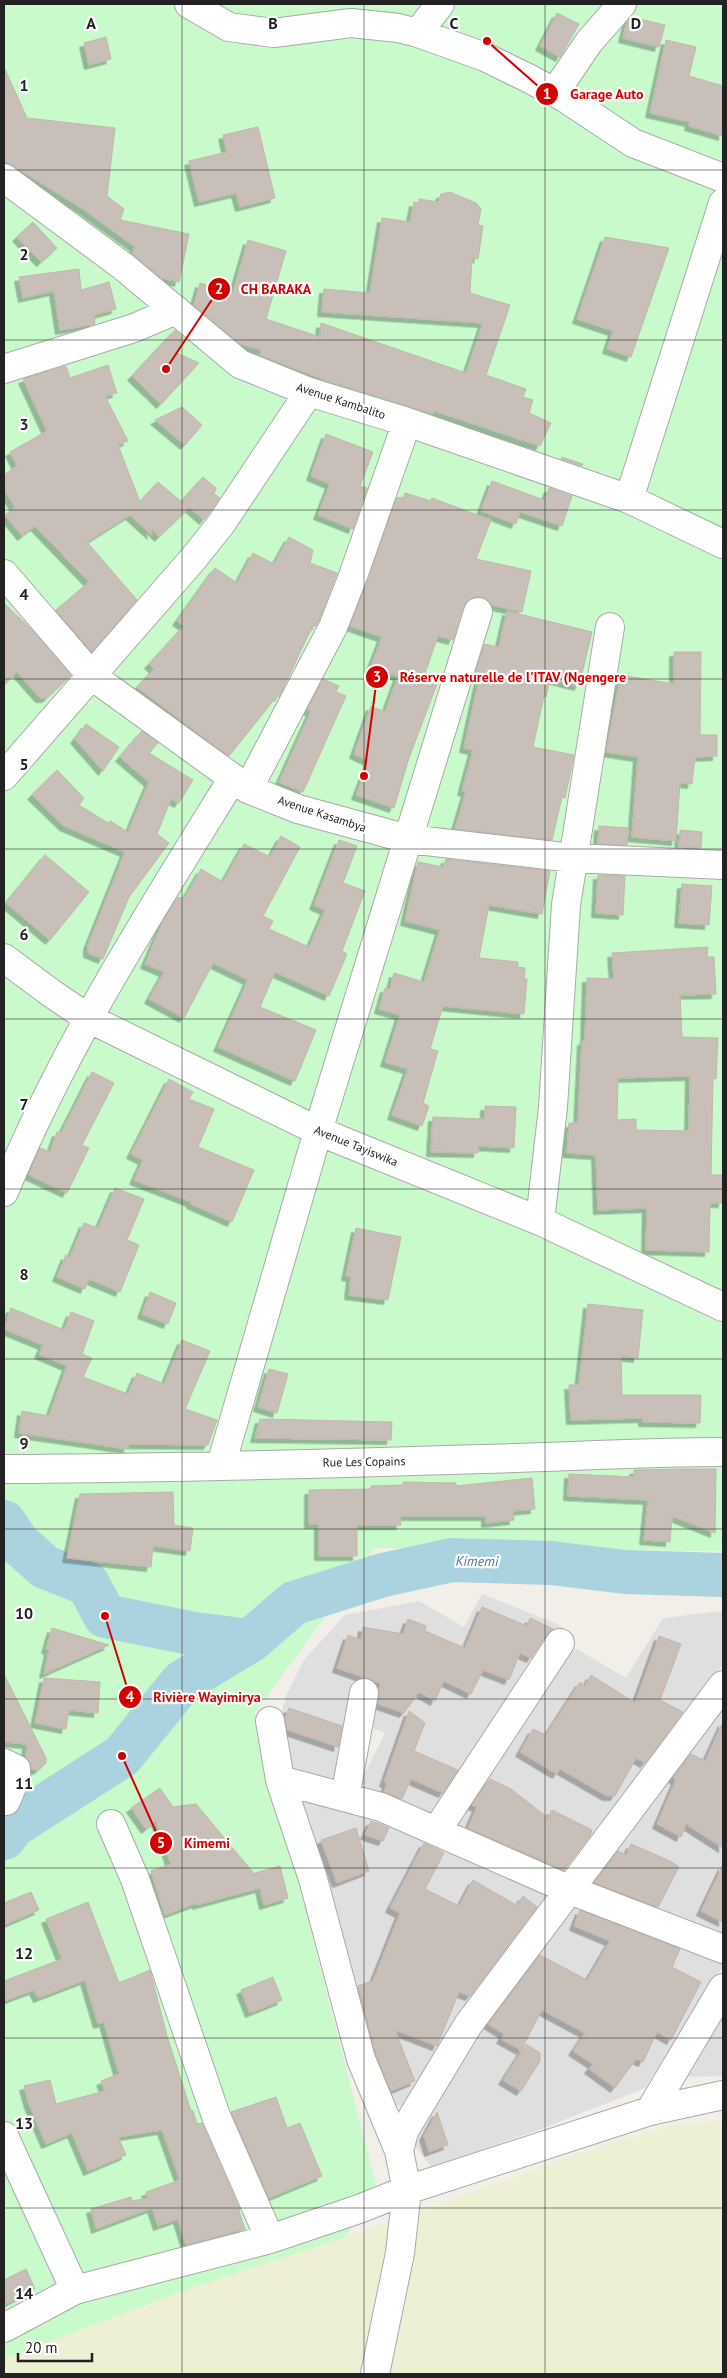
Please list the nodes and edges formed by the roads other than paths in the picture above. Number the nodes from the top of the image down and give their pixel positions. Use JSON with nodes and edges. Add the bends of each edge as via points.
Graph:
{"nodes":[{"id":1,"x":189,"y":4,"type":"edge"},
{"id":2,"x":440,"y":4,"type":"edge"},
{"id":3,"x":622,"y":4,"type":"edge"},
{"id":4,"x":418,"y":33,"type":"junction"},
{"id":5,"x":555,"y":92,"type":"junction"},
{"id":6,"x":4,"y":178,"type":"edge"},
{"id":7,"x":723,"y":178,"type":"edge"},
{"id":8,"x":723,"y":202,"type":"edge"},
{"id":9,"x":176,"y":310,"type":"junction"},
{"id":10,"x":4,"y":368,"type":"edge"},
{"id":11,"x":309,"y":392,"type":"junction"},
{"id":12,"x":407,"y":422,"type":"junction"},
{"id":13,"x":629,"y":498,"type":"junction"},
{"id":14,"x":723,"y":544,"type":"edge"},
{"id":15,"x":4,"y":574,"type":"edge"},
{"id":16,"x":478,"y":612,"type":"dead end"},
{"id":17,"x":610,"y":627,"type":"dead end"},
{"id":18,"x":92,"y":676,"type":"junction"},
{"id":19,"x":4,"y":776,"type":"edge"},
{"id":20,"x":240,"y":783,"type":"junction"},
{"id":21,"x":408,"y":839,"type":"junction"},
{"id":22,"x":573,"y":858,"type":"junction"},
{"id":23,"x":723,"y":865,"type":"edge"},
{"id":24,"x":4,"y":958,"type":"edge"},
{"id":25,"x":88,"y":1018,"type":"junction"},
{"id":26,"x":318,"y":1132,"type":"junction"},
{"id":27,"x":4,"y":1192,"type":"edge"},
{"id":28,"x":540,"y":1221,"type":"junction"},
{"id":29,"x":723,"y":1307,"type":"edge"},
{"id":30,"x":723,"y":1452,"type":"edge"},
{"id":31,"x":221,"y":1465,"type":"junction"},
{"id":32,"x":4,"y":1469,"type":"edge"},
{"id":33,"x":560,"y":1644,"type":"dead end"},
{"id":34,"x":723,"y":1684,"type":"edge"},
{"id":35,"x":364,"y":1693,"type":"dead end"},
{"id":36,"x":270,"y":1720,"type":"dead end"},
{"id":37,"x":4,"y":1763,"type":"edge"},
{"id":38,"x":280,"y":1780,"type":"junction"},
{"id":39,"x":345,"y":1797,"type":"junction"},
{"id":40,"x":6,"y":1801,"type":"dead end"},
{"id":41,"x":111,"y":1824,"type":"dead end"},
{"id":42,"x":437,"y":1830,"type":"junction"},
{"id":43,"x":570,"y":1890,"type":"junction"},
{"id":44,"x":723,"y":1949,"type":"edge"},
{"id":45,"x":723,"y":1988,"type":"edge"},
{"id":46,"x":723,"y":2095,"type":"edge"},
{"id":47,"x":650,"y":2111,"type":"junction"},
{"id":48,"x":4,"y":2136,"type":"edge"},
{"id":49,"x":399,"y":2151,"type":"junction"},
{"id":50,"x":407,"y":2190,"type":"junction"},
{"id":51,"x":270,"y":2239,"type":"junction"},
{"id":52,"x":75,"y":2290,"type":"junction"},
{"id":53,"x":4,"y":2328,"type":"edge"},
{"id":54,"x":375,"y":2374,"type":"edge"}],
"edges":[{"from":1,"to":4,"type":"street","via":[[229,27],[274,33],[351,23]]},
{"from":2,"to":4,"type":"street"},
{"from":3,"to":5,"type":"street","via":[[589,42]]},
{"from":4,"to":5,"type":"street","via":[[485,57]]},
{"from":5,"to":7,"type":"street","via":[[633,144]]},
{"from":6,"to":9,"type":"street","name":"Avenue Kambalito"},
{"from":8,"to":13,"type":"street"},
{"from":9,"to":10,"type":"street","via":[[134,328]]},
{"from":9,"to":11,"type":"street","name":"Avenue Kambalito","via":[[240,364]]},
{"from":11,"to":12,"type":"street","name":"Avenue Kambalito"},
{"from":11,"to":18,"type":"street","via":[[221,524]]},
{"from":12,"to":13,"type":"street","name":"Avenue Kambalito"},
{"from":12,"to":20,"type":"street","via":[[333,627]]},
{"from":13,"to":14,"type":"street","name":"Avenue Kambalito"},
{"from":15,"to":18,"type":"street","name":"Avenue Kasambya"},
{"from":16,"to":21,"type":"street"},
{"from":17,"to":22,"type":"street"},
{"from":18,"to":19,"type":"street"},
{"from":18,"to":20,"type":"street","name":"Avenue Kasambya"},
{"from":20,"to":21,"type":"street","name":"Avenue Kasambya","via":[[298,809]]},
{"from":20,"to":25,"type":"street"},
{"from":21,"to":22,"type":"street","name":"Avenue Kasambya"},
{"from":21,"to":26,"type":"street"},
{"from":22,"to":23,"type":"street","name":"Avenue Kasambya"},
{"from":22,"to":28,"type":"street","via":[[564,934],[553,1107]]},
{"from":24,"to":25,"type":"street","name":"Avenue Tayiswika","via":[[50,994]]},
{"from":25,"to":26,"type":"street","name":"Avenue Tayiswika"},
{"from":25,"to":27,"type":"street"},
{"from":26,"to":28,"type":"street","name":"Avenue Tayiswika"},
{"from":26,"to":31,"type":"street"},
{"from":28,"to":29,"type":"street","name":"Avenue Tayiswika"},
{"from":30,"to":31,"type":"street","name":"Rue Les Copains"},
{"from":31,"to":32,"type":"street","name":"Rue Les Copains"},
{"from":33,"to":42,"type":"street"},
{"from":34,"to":43,"type":"street"},
{"from":35,"to":39,"type":"street"},
{"from":36,"to":38,"type":"street"},
{"from":37,"to":40,"type":"street","via":[[16,1769],[16,1778]]},
{"from":38,"to":39,"type":"street"},
{"from":38,"to":49,"type":"street","via":[[313,1879],[361,2059]]},
{"from":39,"to":42,"type":"street","via":[[381,1807]]},
{"from":41,"to":51,"type":"street","via":[[135,1879],[216,2116]]},
{"from":42,"to":43,"type":"street"},
{"from":43,"to":44,"type":"street"},
{"from":43,"to":49,"type":"street","via":[[468,2025],[404,2131]]},
{"from":45,"to":47,"type":"street"},
{"from":46,"to":47,"type":"street"},
{"from":47,"to":50,"type":"street"},
{"from":48,"to":52,"type":"street"},
{"from":49,"to":50,"type":"street"},
{"from":50,"to":51,"type":"street"},
{"from":50,"to":54,"type":"street","via":[[400,2253]]},
{"from":51,"to":52,"type":"street"},
{"from":52,"to":53,"type":"street"}]}
